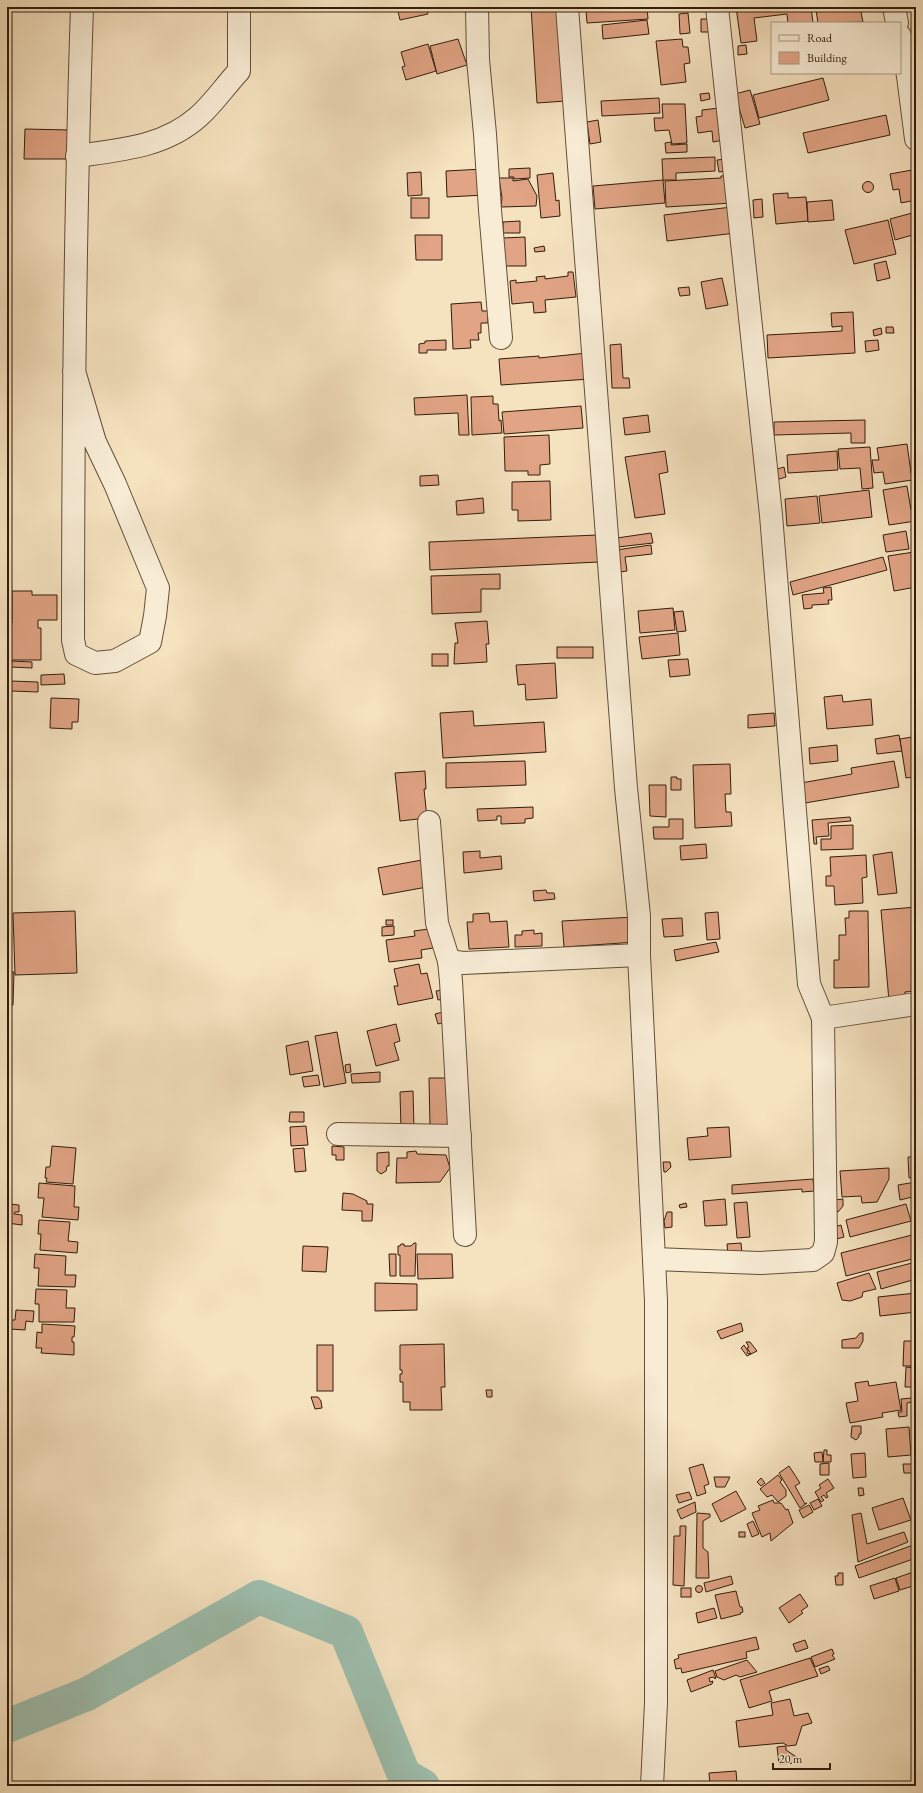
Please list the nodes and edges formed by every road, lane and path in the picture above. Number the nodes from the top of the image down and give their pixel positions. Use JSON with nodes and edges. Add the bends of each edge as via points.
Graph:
{"nodes":[{"id":1,"x":82,"y":7,"type":"edge"},
{"id":2,"x":239,"y":7,"type":"edge"},
{"id":3,"x":477,"y":7,"type":"edge"},
{"id":4,"x":567,"y":7,"type":"edge"},
{"id":5,"x":717,"y":7,"type":"edge"},
{"id":6,"x":894,"y":7,"type":"edge"},
{"id":7,"x":897,"y":22,"type":"edge"},
{"id":8,"x":901,"y":39,"type":"edge"},
{"id":9,"x":912,"y":76,"type":"edge"},
{"id":10,"x":916,"y":139,"type":"edge"},
{"id":11,"x":77,"y":156,"type":"junction"},
{"id":12,"x":501,"y":338,"type":"dead end"},
{"id":13,"x":74,"y":371,"type":"junction"},
{"id":14,"x":429,"y":822,"type":"dead end"},
{"id":15,"x":639,"y":955,"type":"junction"},
{"id":16,"x":449,"y":962,"type":"junction"},
{"id":17,"x":916,"y":1004,"type":"edge"},
{"id":18,"x":823,"y":1018,"type":"junction"},
{"id":19,"x":338,"y":1134,"type":"dead end"},
{"id":20,"x":460,"y":1136,"type":"junction"},
{"id":21,"x":465,"y":1235,"type":"dead end"},
{"id":22,"x":654,"y":1259,"type":"junction"},
{"id":23,"x":652,"y":1786,"type":"edge"}],
"edges":[{"from":1,"to":11,"type":"street"},
{"from":2,"to":11,"type":"street","via":[[239,71],[198,117],[169,137],[139,148]]},
{"from":3,"to":12,"type":"street","via":[[478,60]]},
{"from":4,"to":15,"type":"street","via":[[626,788],[639,916]]},
{"from":5,"to":18,"type":"street","via":[[772,516],[809,984]]},
{"from":6,"to":7,"type":"street"},
{"from":8,"to":9,"type":"street"},
{"from":9,"to":10,"type":"street"},
{"from":11,"to":13,"type":"street"},
{"from":13,"to":13,"type":"street","via":[[94,442],[115,484],[158,588],[150,642],[115,661],[94,663],[76,654],[74,640]]},
{"from":14,"to":16,"type":"street","via":[[437,923]]},
{"from":15,"to":16,"type":"street"},
{"from":15,"to":22,"type":"street"},
{"from":16,"to":20,"type":"street"},
{"from":17,"to":18,"type":"street"},
{"from":18,"to":22,"type":"street","via":[[826,1242],[823,1253],[813,1260],[760,1263]]},
{"from":19,"to":20,"type":"street"},
{"from":20,"to":21,"type":"street"},
{"from":22,"to":23,"type":"street","via":[[656,1703]]}]}
